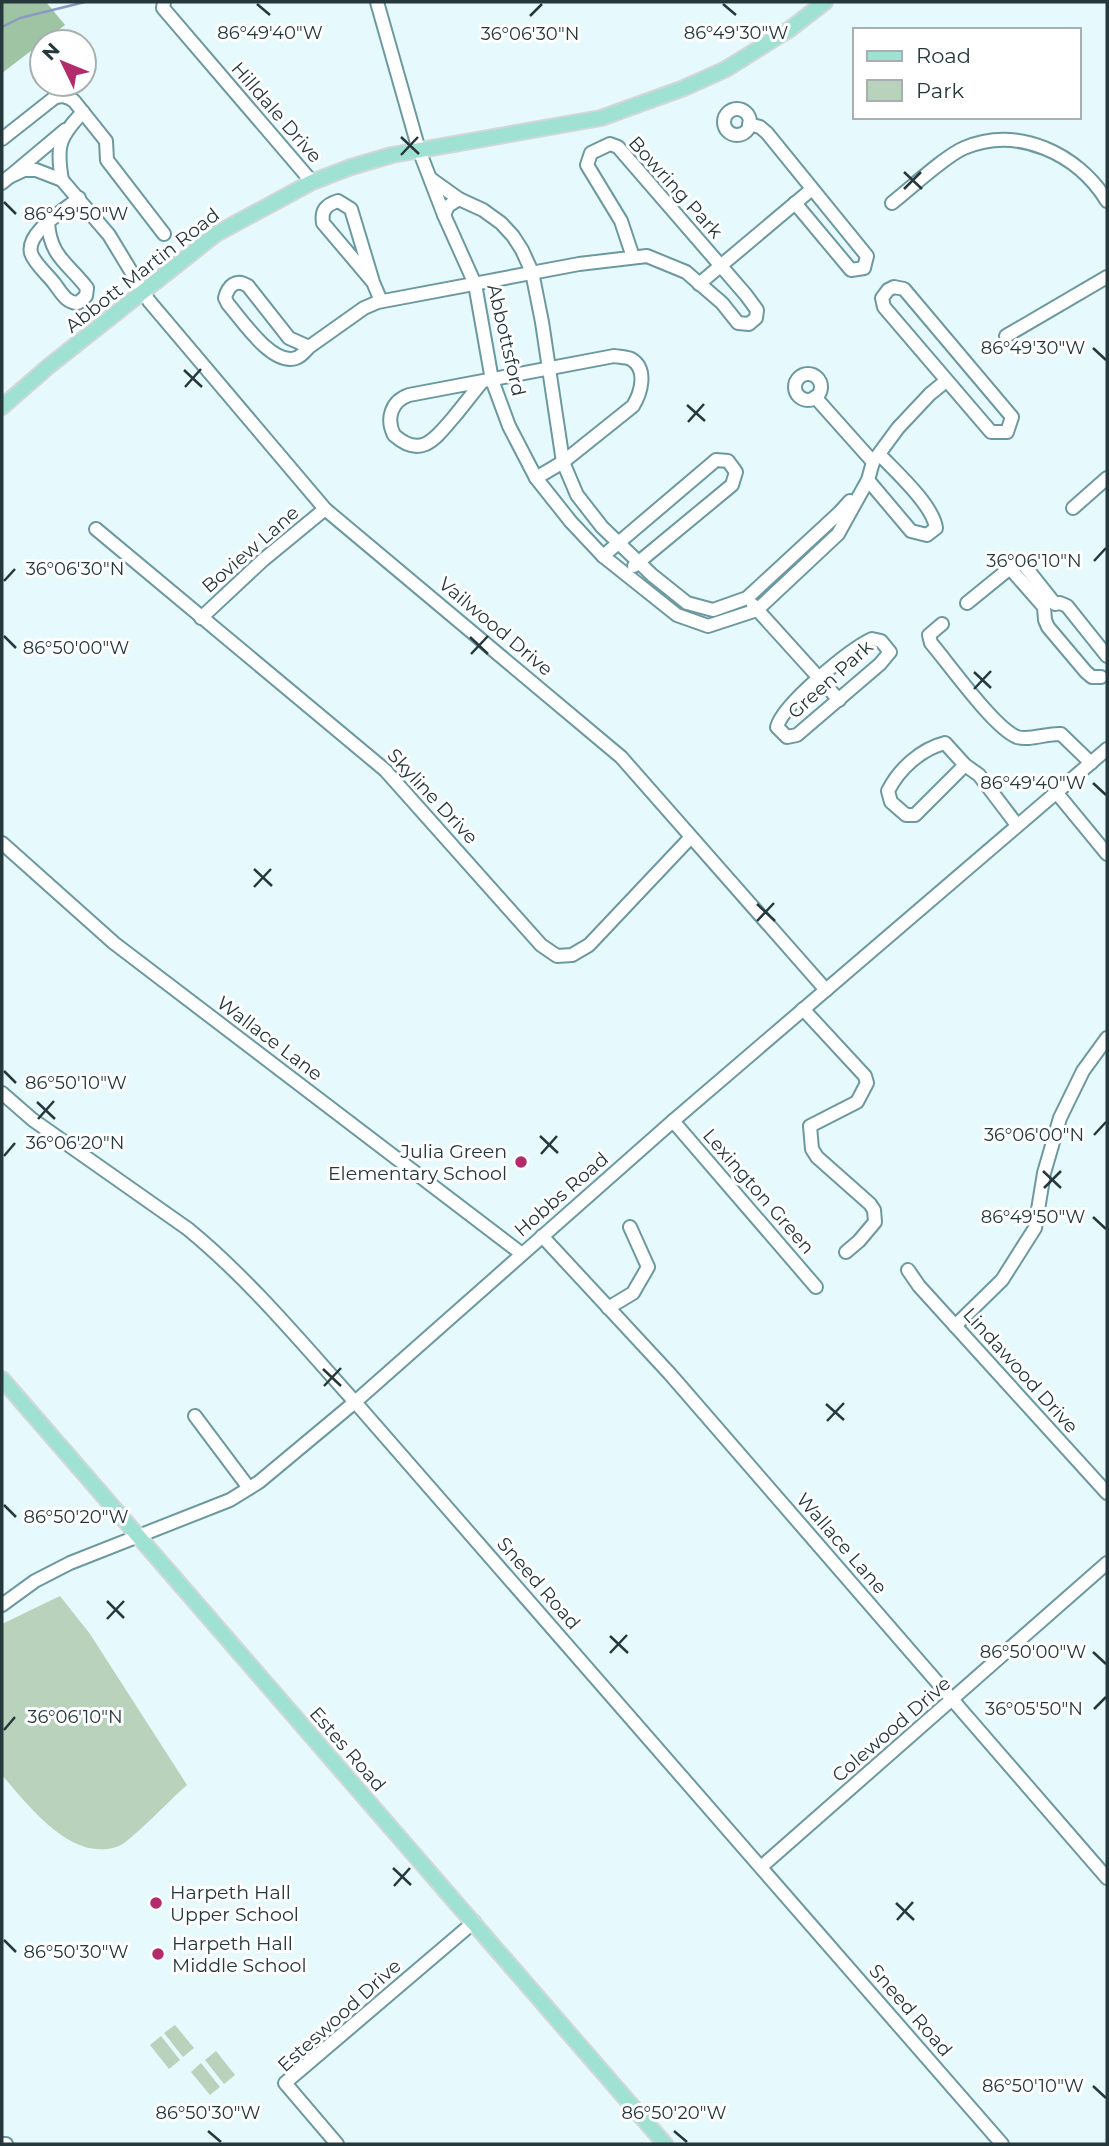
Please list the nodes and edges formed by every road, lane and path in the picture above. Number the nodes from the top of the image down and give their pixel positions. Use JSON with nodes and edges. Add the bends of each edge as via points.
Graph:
{"nodes":[{"id":1,"x":164,"y":2,"type":"edge"},
{"id":2,"x":377,"y":2,"type":"edge"},
{"id":3,"x":825,"y":2,"type":"edge"},
{"id":4,"x":83,"y":112,"type":"junction"},
{"id":5,"x":749,"y":124,"type":"dead end"},
{"id":6,"x":65,"y":130,"type":"junction"},
{"id":7,"x":2,"y":139,"type":"edge"},
{"id":8,"x":419,"y":150,"type":"junction"},
{"id":9,"x":429,"y":177,"type":"junction"},
{"id":10,"x":6,"y":180,"type":"edge"},
{"id":11,"x":62,"y":180,"type":"junction"},
{"id":12,"x":312,"y":182,"type":"junction"},
{"id":13,"x":813,"y":189,"type":"junction"},
{"id":14,"x":79,"y":198,"type":"junction"},
{"id":15,"x":459,"y":200,"type":"junction"},
{"id":16,"x":1107,"y":201,"type":"edge"},
{"id":17,"x":794,"y":203,"type":"junction"},
{"id":18,"x":892,"y":203,"type":"dead end"},
{"id":19,"x":444,"y":215,"type":"junction"},
{"id":20,"x":48,"y":222,"type":"junction"},
{"id":21,"x":163,"y":234,"type":"dead end"},
{"id":22,"x":54,"y":250,"type":"junction"},
{"id":23,"x":633,"y":257,"type":"junction"},
{"id":24,"x":38,"y":263,"type":"junction"},
{"id":25,"x":720,"y":267,"type":"junction"},
{"id":26,"x":532,"y":272,"type":"junction"},
{"id":27,"x":1107,"y":277,"type":"edge"},
{"id":28,"x":373,"y":282,"type":"junction"},
{"id":29,"x":475,"y":284,"type":"junction"},
{"id":30,"x":699,"y":284,"type":"junction"},
{"id":31,"x":144,"y":291,"type":"junction"},
{"id":32,"x":381,"y":301,"type":"junction"},
{"id":33,"x":1006,"y":336,"type":"dead end"},
{"id":34,"x":289,"y":338,"type":"junction"},
{"id":35,"x":309,"y":347,"type":"junction"},
{"id":36,"x":277,"y":356,"type":"junction"},
{"id":37,"x":548,"y":369,"type":"junction"},
{"id":38,"x":946,"y":380,"type":"junction"},
{"id":39,"x":487,"y":381,"type":"junction"},
{"id":40,"x":815,"y":397,"type":"dead end"},
{"id":41,"x":2,"y":407,"type":"edge"},
{"id":42,"x":876,"y":458,"type":"junction"},
{"id":43,"x":563,"y":462,"type":"junction"},
{"id":44,"x":536,"y":478,"type":"junction"},
{"id":45,"x":1107,"y":478,"type":"edge"},
{"id":46,"x":868,"y":480,"type":"junction"},
{"id":47,"x":1073,"y":508,"type":"dead end"},
{"id":48,"x":325,"y":509,"type":"junction"},
{"id":49,"x":96,"y":529,"type":"dead end"},
{"id":50,"x":618,"y":543,"type":"junction"},
{"id":51,"x":603,"y":556,"type":"junction"},
{"id":52,"x":638,"y":562,"type":"junction"},
{"id":53,"x":1013,"y":563,"type":"junction"},
{"id":54,"x":626,"y":573,"type":"junction"},
{"id":55,"x":747,"y":598,"type":"junction"},
{"id":56,"x":967,"y":603,"type":"dead end"},
{"id":57,"x":1055,"y":604,"type":"junction"},
{"id":58,"x":757,"y":610,"type":"junction"},
{"id":59,"x":1045,"y":613,"type":"junction"},
{"id":60,"x":201,"y":618,"type":"junction"},
{"id":61,"x":943,"y":624,"type":"dead end"},
{"id":62,"x":1107,"y":656,"type":"edge"},
{"id":63,"x":1105,"y":678,"type":"edge"},
{"id":64,"x":819,"y":679,"type":"junction"},
{"id":65,"x":839,"y":700,"type":"junction"},
{"id":66,"x":1107,"y":749,"type":"edge"},
{"id":67,"x":1091,"y":763,"type":"junction"},
{"id":68,"x":965,"y":765,"type":"junction"},
{"id":69,"x":1056,"y":792,"type":"junction"},
{"id":70,"x":1017,"y":825,"type":"junction"},
{"id":71,"x":691,"y":837,"type":"junction"},
{"id":72,"x":2,"y":843,"type":"edge"},
{"id":73,"x":1107,"y":854,"type":"edge"},
{"id":74,"x":826,"y":990,"type":"junction"},
{"id":75,"x":803,"y":1009,"type":"junction"},
{"id":76,"x":1107,"y":1038,"type":"edge"},
{"id":77,"x":2,"y":1093,"type":"edge"},
{"id":78,"x":673,"y":1121,"type":"junction"},
{"id":79,"x":630,"y":1227,"type":"dead end"},
{"id":80,"x":542,"y":1236,"type":"junction"},
{"id":81,"x":846,"y":1252,"type":"dead end"},
{"id":82,"x":522,"y":1254,"type":"junction"},
{"id":83,"x":908,"y":1270,"type":"dead end"},
{"id":84,"x":816,"y":1287,"type":"dead end"},
{"id":85,"x":608,"y":1308,"type":"junction"},
{"id":86,"x":956,"y":1326,"type":"junction"},
{"id":87,"x":2,"y":1379,"type":"edge"},
{"id":88,"x":355,"y":1402,"type":"junction"},
{"id":89,"x":195,"y":1416,"type":"dead end"},
{"id":90,"x":249,"y":1488,"type":"junction"},
{"id":91,"x":1107,"y":1493,"type":"edge"},
{"id":92,"x":136,"y":1535,"type":"junction"},
{"id":93,"x":1107,"y":1563,"type":"edge"},
{"id":94,"x":2,"y":1605,"type":"edge"},
{"id":95,"x":953,"y":1701,"type":"junction"},
{"id":96,"x":761,"y":1867,"type":"junction"},
{"id":97,"x":1107,"y":1878,"type":"edge"},
{"id":98,"x":474,"y":1922,"type":"junction"},
{"id":99,"x":337,"y":2144,"type":"edge"},
{"id":100,"x":665,"y":2144,"type":"edge"},
{"id":101,"x":1002,"y":2144,"type":"edge"}],
"edges":[{"from":1,"to":12,"type":"street","name":"Hilldale Drive","via":[[163,8]]},
{"from":2,"to":8,"type":"street","name":"Abbottsford"},
{"from":3,"to":8,"type":"main road","name":"Abbott Martin Road","via":[[726,69],[657,98],[601,118]]},
{"from":4,"to":6,"type":"street"},
{"from":4,"to":7,"type":"street","via":[[74,101],[60,96]]},
{"from":4,"to":21,"type":"street","via":[[106,141],[107,160]]},
{"from":5,"to":13,"type":"street","via":[[767,133]]},
{"from":6,"to":10,"type":"street"},
{"from":6,"to":11,"type":"street","via":[[59,157]]},
{"from":8,"to":9,"type":"street","name":"Abbottsford"},
{"from":8,"to":12,"type":"main road","name":"Abbott Martin Road"},
{"from":9,"to":15,"type":"street","name":"Abbottsford"},
{"from":9,"to":19,"type":"street","name":"Abbottsford"},
{"from":10,"to":11,"type":"street","via":[[24,170]]},
{"from":11,"to":14,"type":"street","name":"Vailwood Drive"},
{"from":12,"to":31,"type":"main road","name":"Abbott Martin Road","via":[[216,234]]},
{"from":13,"to":17,"type":"street","name":"Bowring Park"},
{"from":13,"to":17,"type":"street","via":[[867,256],[864,268],[851,270]]},
{"from":14,"to":20,"type":"street"},
{"from":14,"to":31,"type":"street","name":"Vailwood Drive"},
{"from":15,"to":19,"type":"street","via":[[447,206]]},
{"from":15,"to":26,"type":"street","name":"Abbottsford","via":[[501,223]]},
{"from":16,"to":18,"type":"street","via":[[1075,164],[1046,147],[986,140],[961,149]]},
{"from":17,"to":25,"type":"street","name":"Bowring Park"},
{"from":19,"to":29,"type":"street","name":"Abbottsford"},
{"from":20,"to":22,"type":"street"},
{"from":20,"to":24,"type":"street","via":[[32,239],[31,251]]},
{"from":22,"to":24,"type":"street"},
{"from":22,"to":24,"type":"street","via":[[87,288],[82,300],[71,302]]},
{"from":23,"to":25,"type":"street","name":"Bowring Park","via":[[621,221],[587,165],[591,153],[610,144],[618,147]]},
{"from":23,"to":26,"type":"street","name":"Bowring Park"},
{"from":23,"to":30,"type":"street","name":"Bowring Park","via":[[647,256],[686,272]]},
{"from":25,"to":30,"type":"street","name":"Bowring Park"},
{"from":25,"to":30,"type":"street","name":"Bowring Park","via":[[757,310],[749,324],[738,323]]},
{"from":26,"to":29,"type":"street","name":"Bowring Park"},
{"from":26,"to":37,"type":"street","name":"Abbottsford"},
{"from":27,"to":33,"type":"street"},
{"from":28,"to":28,"type":"street","via":[[323,223],[321,216],[329,204],[338,201],[351,209]]},
{"from":28,"to":32,"type":"street"},
{"from":29,"to":32,"type":"street","name":"Bowring Park"},
{"from":29,"to":39,"type":"street","name":"Abbottsford"},
{"from":31,"to":41,"type":"main road","name":"Abbott Martin Road"},
{"from":31,"to":48,"type":"street","name":"Vailwood Drive"},
{"from":32,"to":35,"type":"street","name":"Bowring Park"},
{"from":34,"to":35,"type":"street"},
{"from":34,"to":36,"type":"street"},
{"from":34,"to":36,"type":"street","via":[[248,286],[235,282],[230,286],[225,298],[228,304]]},
{"from":35,"to":36,"type":"street","name":"Bowring Park","via":[[295,359]]},
{"from":37,"to":39,"type":"street"},
{"from":37,"to":43,"type":"street","name":"Abbottsford"},
{"from":37,"to":43,"type":"street","via":[[614,356],[630,359],[642,376],[634,406]]},
{"from":38,"to":38,"type":"street","via":[[991,432],[1007,432],[1012,417],[904,289],[888,290],[882,298],[884,307]]},
{"from":38,"to":42,"type":"street","name":"Abbottsford","via":[[898,428]]},
{"from":39,"to":39,"type":"street","via":[[403,397],[393,407],[389,421],[394,435],[411,445],[432,442]]},
{"from":39,"to":44,"type":"street","name":"Abbottsford"},
{"from":40,"to":42,"type":"street"},
{"from":42,"to":46,"type":"street","name":"Abbottsford"},
{"from":42,"to":46,"type":"street","via":[[912,490],[936,528],[927,535],[911,531]]},
{"from":43,"to":44,"type":"street"},
{"from":43,"to":50,"type":"street","name":"Abbottsford","via":[[577,495]]},
{"from":44,"to":51,"type":"street","name":"Abbottsford"},
{"from":45,"to":47,"type":"street"},
{"from":46,"to":55,"type":"street","name":"Abbottsford"},
{"from":46,"to":58,"type":"street","name":"Abbottsford","via":[[838,534]]},
{"from":48,"to":60,"type":"street","name":"Boview Lane"},
{"from":48,"to":71,"type":"street","name":"Vailwood Drive","via":[[621,757]]},
{"from":49,"to":60,"type":"street","name":"Skyline Drive"},
{"from":50,"to":51,"type":"street"},
{"from":50,"to":52,"type":"street","name":"Abbottsford"},
{"from":50,"to":52,"type":"street","via":[[716,460],[728,461],[736,472],[732,485]]},
{"from":51,"to":54,"type":"street","name":"Abbottsford"},
{"from":52,"to":54,"type":"street"},
{"from":52,"to":55,"type":"street","name":"Abbottsford","via":[[687,603],[713,610]]},
{"from":53,"to":56,"type":"street"},
{"from":53,"to":57,"type":"street","via":[[1023,562]]},
{"from":53,"to":59,"type":"street"},
{"from":54,"to":58,"type":"street","name":"Abbottsford","via":[[677,615],[708,626]]},
{"from":55,"to":58,"type":"street"},
{"from":57,"to":59,"type":"street"},
{"from":57,"to":62,"type":"street","via":[[1067,606]]},
{"from":58,"to":64,"type":"street"},
{"from":59,"to":63,"type":"street","via":[[1048,627],[1086,672]]},
{"from":60,"to":71,"type":"street","name":"Skyline Drive","via":[[385,770],[541,944],[557,956],[572,955],[589,945]]},
{"from":61,"to":67,"type":"street","via":[[929,635],[931,643],[1007,731],[1020,738],[1061,733]]},
{"from":64,"to":65,"type":"street"},
{"from":64,"to":65,"type":"street","name":"Green Park","via":[[779,718],[781,733],[787,737],[797,734]]},
{"from":64,"to":65,"type":"street","name":"Green Park","via":[[863,643],[872,639],[887,646],[890,652],[880,664]]},
{"from":66,"to":67,"type":"street","name":"Hobbs Road"},
{"from":67,"to":69,"type":"street","name":"Hobbs Road"},
{"from":68,"to":68,"type":"street","via":[[915,815],[906,815],[891,802],[888,791],[892,783],[911,761],[933,746],[945,743]]},
{"from":68,"to":70,"type":"street","via":[[979,775]]},
{"from":69,"to":70,"type":"street","name":"Hobbs Road"},
{"from":69,"to":73,"type":"street"},
{"from":70,"to":74,"type":"street","name":"Hobbs Road"},
{"from":71,"to":74,"type":"street","name":"Vailwood Drive"},
{"from":72,"to":82,"type":"street","name":"Wallace Lane","via":[[114,943]]},
{"from":74,"to":75,"type":"street","name":"Hobbs Road"},
{"from":75,"to":78,"type":"street","name":"Hobbs Road"},
{"from":75,"to":81,"type":"street","via":[[867,1083],[857,1101],[810,1126],[817,1157],[874,1210],[875,1222]]},
{"from":76,"to":86,"type":"street","via":[[1083,1071],[1060,1118],[1035,1228],[1002,1280]]},
{"from":77,"to":88,"type":"street","name":"Sneed Road","via":[[212,1249]]},
{"from":78,"to":80,"type":"street","name":"Hobbs Road"},
{"from":78,"to":84,"type":"street","name":"Lexington Green"},
{"from":79,"to":85,"type":"street","via":[[648,1267],[633,1293]]},
{"from":80,"to":82,"type":"street","name":"Hobbs Road"},
{"from":80,"to":85,"type":"street","name":"Wallace Lane"},
{"from":82,"to":88,"type":"street","name":"Hobbs Road"},
{"from":83,"to":86,"type":"street","name":"Lindawood Drive"},
{"from":85,"to":95,"type":"street","name":"Wallace Lane"},
{"from":86,"to":91,"type":"street","name":"Lindawood Drive"},
{"from":87,"to":92,"type":"main road","name":"Estes Road"},
{"from":88,"to":90,"type":"street","name":"Hobbs Road"},
{"from":88,"to":96,"type":"street","name":"Sneed Road"},
{"from":89,"to":90,"type":"street"},
{"from":90,"to":92,"type":"street","name":"Hobbs Road","via":[[230,1500]]},
{"from":92,"to":94,"type":"street","name":"Hobbs Road","via":[[35,1581]]},
{"from":92,"to":98,"type":"main road","name":"Estes Road"},
{"from":93,"to":95,"type":"street","name":"Colewood Drive"},
{"from":95,"to":96,"type":"street","name":"Colewood Drive"},
{"from":95,"to":97,"type":"street","name":"Wallace Lane"},
{"from":96,"to":101,"type":"street","name":"Sneed Road"},
{"from":98,"to":99,"type":"street","name":"Esteswood Drive","via":[[285,2083]]},
{"from":98,"to":100,"type":"main road","name":"Estes Road"}]}
